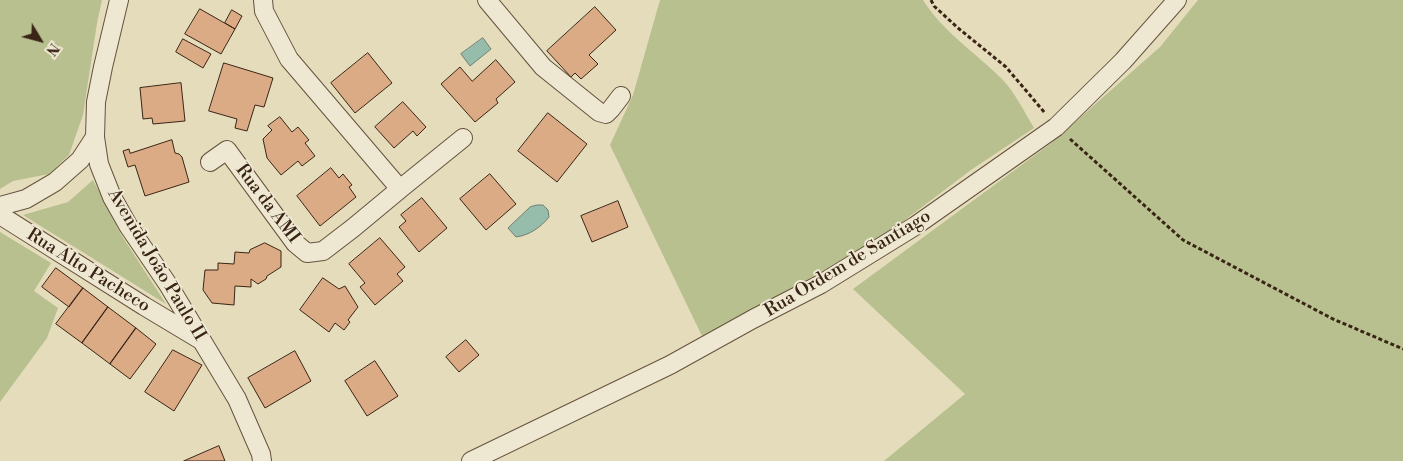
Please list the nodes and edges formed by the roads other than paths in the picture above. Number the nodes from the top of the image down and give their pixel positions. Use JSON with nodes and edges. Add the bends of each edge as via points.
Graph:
{"nodes":[{"id":1,"x":119,"y":0,"type":"edge"},
{"id":2,"x":263,"y":0,"type":"edge"},
{"id":3,"x":487,"y":0,"type":"edge"},
{"id":4,"x":1175,"y":1,"type":"edge"},
{"id":5,"x":621,"y":96,"type":"dead end"},
{"id":6,"x":95,"y":137,"type":"junction"},
{"id":7,"x":462,"y":138,"type":"dead end"},
{"id":8,"x":210,"y":162,"type":"dead end"},
{"id":9,"x":400,"y":189,"type":"junction"},
{"id":10,"x":0,"y":206,"type":"edge"},
{"id":11,"x":0,"y":215,"type":"edge"},
{"id":12,"x":202,"y":341,"type":"junction"},
{"id":13,"x":262,"y":461,"type":"edge"},
{"id":14,"x":471,"y":461,"type":"edge"}],
"edges":[{"from":1,"to":6,"type":"street","name":"Avenida João Paulo II","via":[[96,102]]},
{"from":2,"to":9,"type":"street","via":[[264,11],[289,59]]},
{"from":3,"to":5,"type":"street","via":[[543,67],[599,112],[606,114]]},
{"from":4,"to":14,"type":"street","name":"Rua Ordem de Santiago","via":[[1123,61],[1056,127],[915,226],[821,284],[670,366]]},
{"from":6,"to":10,"type":"street","via":[[80,160],[55,182],[26,199]]},
{"from":6,"to":12,"type":"street","name":"Avenida João Paulo II","via":[[99,164],[112,197]]},
{"from":7,"to":9,"type":"street","name":"Rua da AMI"},
{"from":8,"to":9,"type":"street","name":"Rua da AMI","via":[[227,150],[295,243],[307,253],[323,251]]},
{"from":11,"to":12,"type":"street","name":"Rua Alto Pacheco"},
{"from":12,"to":13,"type":"street","name":"Avenida João Paulo II","via":[[237,399]]}]}
